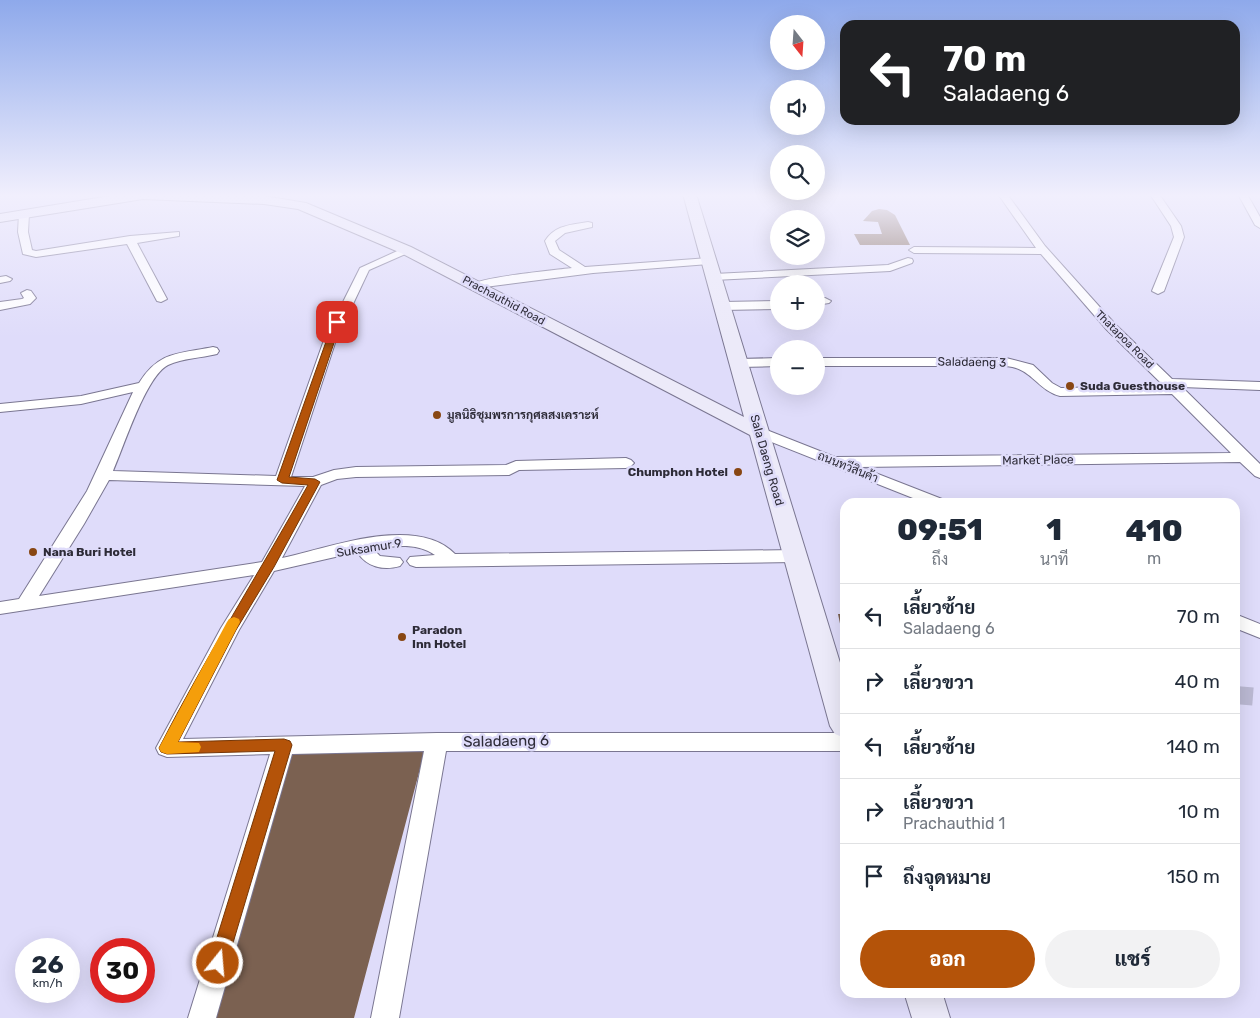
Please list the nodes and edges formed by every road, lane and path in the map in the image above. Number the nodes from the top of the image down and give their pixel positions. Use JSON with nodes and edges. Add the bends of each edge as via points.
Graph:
{"nodes":[{"id":1,"x":25,"y":242,"type":"edge"},
{"id":2,"x":116,"y":242,"type":"edge"},
{"id":3,"x":131,"y":242,"type":"edge"},
{"id":4,"x":386,"y":242,"type":"edge"},
{"id":5,"x":550,"y":242,"type":"edge"},
{"id":6,"x":703,"y":242,"type":"edge"},
{"id":7,"x":1037,"y":242,"type":"edge"},
{"id":8,"x":1178,"y":242,"type":"edge"},
{"id":9,"x":406,"y":250,"type":"junction"},
{"id":10,"x":914,"y":250,"type":"dead end"},
{"id":11,"x":1044,"y":251,"type":"junction"},
{"id":12,"x":908,"y":261,"type":"dead end"},
{"id":13,"x":711,"y":269,"type":"junction"},
{"id":14,"x":583,"y":270,"type":"junction"},
{"id":15,"x":477,"y":285,"type":"junction"},
{"id":16,"x":1158,"y":291,"type":"dead end"},
{"id":17,"x":27,"y":293,"type":"dead end"},
{"id":18,"x":161,"y":299,"type":"dead end"},
{"id":19,"x":770,"y":305,"type":"edge"},
{"id":20,"x":0,"y":306,"type":"edge"},
{"id":21,"x":722,"y":306,"type":"junction"},
{"id":22,"x":213,"y":351,"type":"dead end"},
{"id":23,"x":770,"y":362,"type":"edge"},
{"id":24,"x":825,"y":362,"type":"edge"},
{"id":25,"x":738,"y":363,"type":"junction"},
{"id":26,"x":144,"y":386,"type":"junction"},
{"id":27,"x":1260,"y":386,"type":"edge"},
{"id":28,"x":1173,"y":387,"type":"junction"},
{"id":29,"x":0,"y":408,"type":"edge"},
{"id":30,"x":759,"y":432,"type":"junction"},
{"id":31,"x":1245,"y":457,"type":"junction"},
{"id":32,"x":830,"y":461,"type":"junction"},
{"id":33,"x":626,"y":463,"type":"dead end"},
{"id":34,"x":1260,"y":474,"type":"edge"},
{"id":35,"x":104,"y":475,"type":"junction"},
{"id":36,"x":282,"y":480,"type":"junction"},
{"id":37,"x":315,"y":482,"type":"junction"},
{"id":38,"x":926,"y":498,"type":"edge"},
{"id":39,"x":363,"y":547,"type":"junction"},
{"id":40,"x":795,"y":556,"type":"junction"},
{"id":41,"x":451,"y":560,"type":"junction"},
{"id":42,"x":416,"y":561,"type":"dead end"},
{"id":43,"x":394,"y":562,"type":"dead end"},
{"id":44,"x":268,"y":567,"type":"junction"},
{"id":45,"x":25,"y":604,"type":"junction"},
{"id":46,"x":0,"y":608,"type":"edge"},
{"id":47,"x":1240,"y":623,"type":"edge"},
{"id":48,"x":1260,"y":631,"type":"edge"},
{"id":49,"x":840,"y":709,"type":"edge"},
{"id":50,"x":437,"y":742,"type":"junction"},
{"id":51,"x":840,"y":742,"type":"edge"},
{"id":52,"x":284,"y":745,"type":"junction"},
{"id":53,"x":925,"y":998,"type":"edge"},
{"id":54,"x":202,"y":1018,"type":"edge"},
{"id":55,"x":385,"y":1018,"type":"edge"},
{"id":56,"x":931,"y":1018,"type":"edge"}],
"edges":[{"from":1,"to":2,"type":"street","via":[[30,254],[44,254]]},
{"from":3,"to":18,"type":"street"},
{"from":4,"to":9,"type":"street","name":"Prachauthid Road"},
{"from":5,"to":14,"type":"street","via":[[554,252]]},
{"from":6,"to":13,"type":"street","name":"Sala Daeng Road"},
{"from":7,"to":11,"type":"street","name":"Thatapoa Road"},
{"from":8,"to":16,"type":"street"},
{"from":9,"to":15,"type":"street","name":"Prachauthid Road"},
{"from":9,"to":36,"type":"street","via":[[365,268],[330,340]]},
{"from":10,"to":11,"type":"street"},
{"from":11,"to":28,"type":"street","name":"Thatapoa Road","via":[[1111,327]]},
{"from":12,"to":13,"type":"street","via":[[890,268]]},
{"from":13,"to":14,"type":"street"},
{"from":13,"to":21,"type":"street","name":"Sala Daeng Road"},
{"from":14,"to":15,"type":"street"},
{"from":15,"to":30,"type":"street","name":"Prachauthid Road"},
{"from":17,"to":20,"type":"street","via":[[30,298],[26,302]]},
{"from":19,"to":21,"type":"street"},
{"from":21,"to":25,"type":"street","name":"Sala Daeng Road"},
{"from":22,"to":26,"type":"street","via":[[158,366]]},
{"from":23,"to":25,"type":"street"},
{"from":24,"to":28,"type":"street","name":"Saladaeng 3","via":[[1012,362],[1031,369],[1051,389],[1060,392]]},
{"from":25,"to":30,"type":"street","name":"Sala Daeng Road"},
{"from":26,"to":29,"type":"street","via":[[80,400]]},
{"from":26,"to":35,"type":"street"},
{"from":27,"to":28,"type":"street","name":"Saladaeng 3"},
{"from":28,"to":31,"type":"street","name":"Thatapoa Road"},
{"from":30,"to":32,"type":"street","name":"ถนนทวีสินค้า"},
{"from":30,"to":40,"type":"street","name":"Sala Daeng Road"},
{"from":31,"to":32,"type":"street","name":"Market Place"},
{"from":31,"to":34,"type":"street","name":"Thatapoa Road"},
{"from":32,"to":38,"type":"street","name":"ถนนทวีสินค้า"},
{"from":33,"to":37,"type":"street","via":[[516,466],[509,470],[356,472]]},
{"from":35,"to":36,"type":"street"},
{"from":35,"to":45,"type":"street"},
{"from":36,"to":37,"type":"street"},
{"from":37,"to":44,"type":"street"},
{"from":39,"to":41,"type":"street","name":"Suksamur 9","via":[[410,541],[429,543],[440,548]]},
{"from":39,"to":43,"type":"street","via":[[369,558],[375,561]]},
{"from":39,"to":44,"type":"street","name":"Suksamur 9"},
{"from":40,"to":41,"type":"street"},
{"from":40,"to":49,"type":"street","name":"Sala Daeng Road"},
{"from":41,"to":42,"type":"street"},
{"from":44,"to":45,"type":"street","name":"Suksamur 9"},
{"from":44,"to":52,"type":"street","name":"Saladaeng 6","via":[[230,628],[167,748]]},
{"from":45,"to":46,"type":"street","name":"Suksamur 9"},
{"from":47,"to":48,"type":"street"},
{"from":50,"to":51,"type":"street","name":"Saladaeng 6"},
{"from":50,"to":52,"type":"street","name":"Saladaeng 6"},
{"from":50,"to":55,"type":"street"},
{"from":52,"to":54,"type":"street"},
{"from":53,"to":56,"type":"street"}]}
